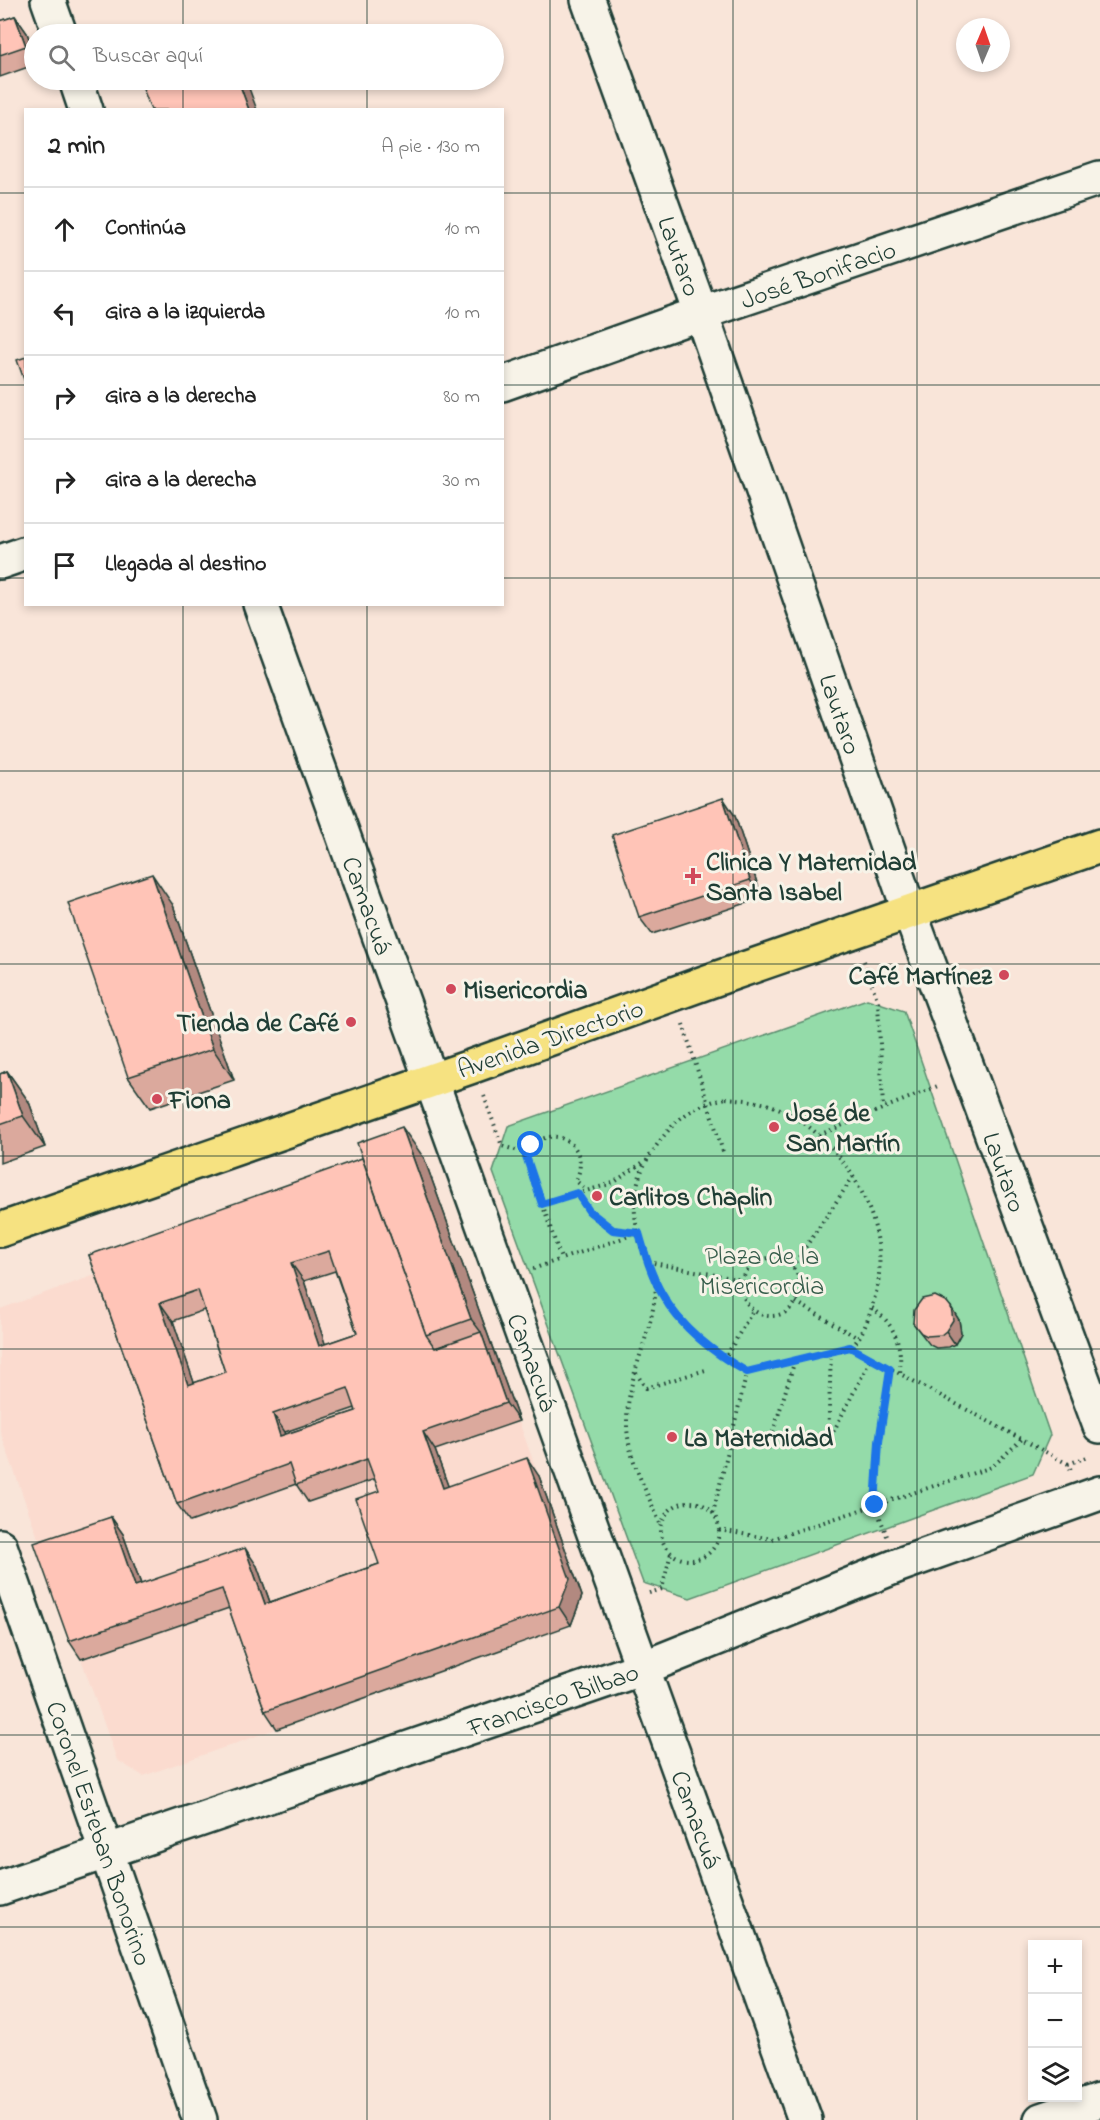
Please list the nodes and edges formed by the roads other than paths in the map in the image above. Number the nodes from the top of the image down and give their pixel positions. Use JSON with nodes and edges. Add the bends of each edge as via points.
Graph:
{"nodes":[{"id":1,"x":48,"y":0,"type":"edge"},
{"id":2,"x":588,"y":0,"type":"edge"},
{"id":3,"x":56,"y":24,"type":"edge"},
{"id":4,"x":79,"y":90,"type":"edge"},
{"id":5,"x":85,"y":108,"type":"edge"},
{"id":6,"x":1100,"y":178,"type":"edge"},
{"id":7,"x":701,"y":314,"type":"junction"},
{"id":8,"x":504,"y":383,"type":"edge"},
{"id":9,"x":24,"y":554,"type":"edge"},
{"id":10,"x":0,"y":562,"type":"edge"},
{"id":11,"x":261,"y":606,"type":"edge"},
{"id":12,"x":1100,"y":846,"type":"edge"},
{"id":13,"x":910,"y":913,"type":"junction"},
{"id":14,"x":431,"y":1080,"type":"junction"},
{"id":15,"x":0,"y":1230,"type":"edge"},
{"id":16,"x":1095,"y":1441,"type":"edge"},
{"id":17,"x":1100,"y":1492,"type":"edge"},
{"id":18,"x":0,"y":1546,"type":"edge"},
{"id":19,"x":643,"y":1668,"type":"junction"},
{"id":20,"x":108,"y":1852,"type":"junction"},
{"id":21,"x":0,"y":1888,"type":"edge"},
{"id":22,"x":1100,"y":2100,"type":"edge"},
{"id":23,"x":200,"y":2120,"type":"edge"},
{"id":24,"x":805,"y":2120,"type":"edge"},
{"id":25,"x":1041,"y":2120,"type":"edge"}],
"edges":[{"from":1,"to":3,"type":"street"},
{"from":2,"to":7,"type":"street","name":"Lautaro"},
{"from":4,"to":5,"type":"street"},
{"from":6,"to":7,"type":"street","name":"José Bonifacio"},
{"from":7,"to":8,"type":"street","name":"José Bonifacio"},
{"from":7,"to":13,"type":"street","name":"Lautaro"},
{"from":9,"to":10,"type":"street"},
{"from":11,"to":14,"type":"street","name":"Camacuá"},
{"from":12,"to":13,"type":"main road","name":"Avenida Directorio"},
{"from":13,"to":14,"type":"main road","name":"Avenida Directorio"},
{"from":13,"to":16,"type":"street","name":"Lautaro"},
{"from":14,"to":15,"type":"main road","name":"Avenida Directorio"},
{"from":14,"to":19,"type":"street","name":"Camacuá"},
{"from":17,"to":19,"type":"street","name":"Francisco Bilbao","via":[[905,1563]]},
{"from":18,"to":20,"type":"street","name":"Coronel Esteban Bonorino"},
{"from":19,"to":20,"type":"street","name":"Francisco Bilbao"},
{"from":19,"to":24,"type":"street","name":"Camacuá"},
{"from":20,"to":21,"type":"street","name":"Francisco Bilbao"},
{"from":20,"to":23,"type":"street","name":"Coronel Esteban Bonorino"},
{"from":22,"to":25,"type":"street"}]}
